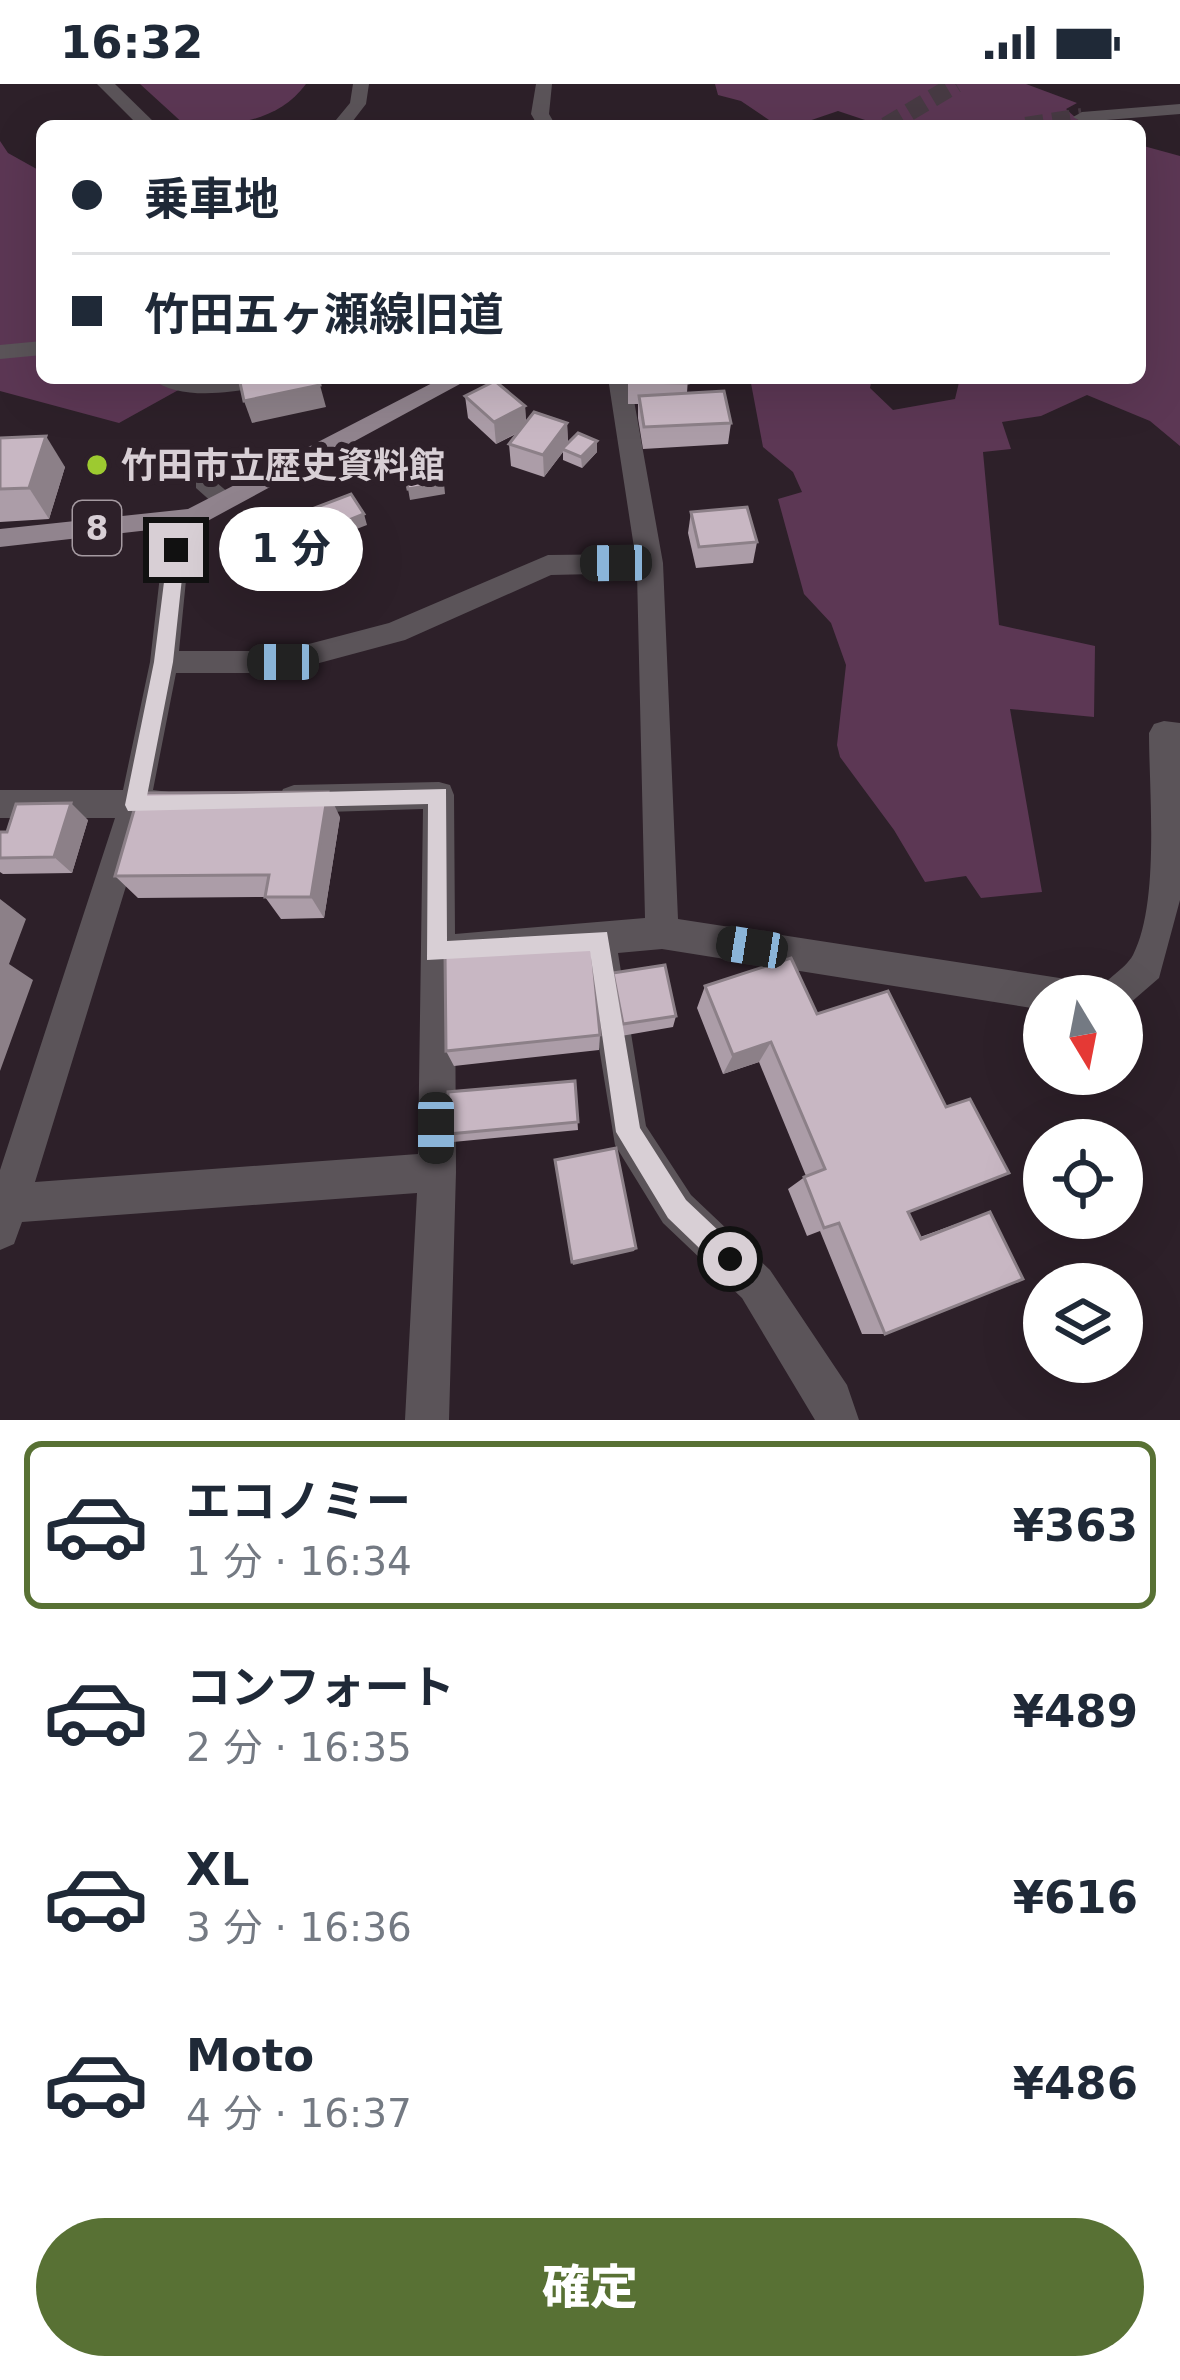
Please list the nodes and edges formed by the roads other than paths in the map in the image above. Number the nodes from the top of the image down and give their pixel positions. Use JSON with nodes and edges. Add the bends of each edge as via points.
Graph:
{"nodes":[{"id":1,"x":105,"y":84,"type":"edge"},
{"id":2,"x":361,"y":84,"type":"edge"},
{"id":3,"x":544,"y":84,"type":"edge"},
{"id":4,"x":1180,"y":109,"type":"edge"},
{"id":5,"x":1082,"y":117,"type":"dead end"},
{"id":6,"x":143,"y":120,"type":"edge"},
{"id":7,"x":345,"y":120,"type":"edge"},
{"id":8,"x":543,"y":120,"type":"edge"},
{"id":9,"x":36,"y":349,"type":"edge"},
{"id":10,"x":0,"y":352,"type":"edge"},
{"id":11,"x":182,"y":384,"type":"edge"},
{"id":12,"x":253,"y":384,"type":"edge"},
{"id":13,"x":447,"y":384,"type":"edge"},
{"id":14,"x":620,"y":384,"type":"edge"},
{"id":15,"x":194,"y":518,"type":"junction"},
{"id":16,"x":0,"y":538,"type":"edge"},
{"id":17,"x":650,"y":562,"type":"junction"},
{"id":18,"x":164,"y":662,"type":"junction"},
{"id":19,"x":1180,"y":735,"type":"edge"},
{"id":20,"x":252,"y":801,"type":"edge"},
{"id":21,"x":206,"y":802,"type":"edge"},
{"id":22,"x":0,"y":804,"type":"edge"},
{"id":23,"x":135,"y":805,"type":"junction"},
{"id":24,"x":662,"y":933,"type":"junction"},
{"id":25,"x":599,"y":939,"type":"junction"},
{"id":26,"x":435,"y":952,"type":"junction"},
{"id":27,"x":1138,"y":975,"type":"edge"},
{"id":28,"x":1023,"y":989,"type":"edge"},
{"id":29,"x":436,"y":1172,"type":"junction"},
{"id":30,"x":5,"y":1216,"type":"edge"},
{"id":31,"x":428,"y":1420,"type":"edge"},
{"id":32,"x":837,"y":1420,"type":"edge"}],
"edges":[{"from":1,"to":6,"type":"street"},
{"from":2,"to":7,"type":"street"},
{"from":3,"to":8,"type":"street"},
{"from":4,"to":5,"type":"street"},
{"from":9,"to":10,"type":"street"},
{"from":11,"to":12,"type":"street","via":[[223,396]]},
{"from":13,"to":15,"type":"main road","number":"8","via":[[214,490]]},
{"from":14,"to":17,"type":"street"},
{"from":15,"to":16,"type":"main road","number":"8"},
{"from":15,"to":18,"type":"street","via":[[176,550]]},
{"from":17,"to":18,"type":"street","via":[[548,565],[395,632],[283,662]]},
{"from":17,"to":24,"type":"street"},
{"from":18,"to":23,"type":"street"},
{"from":19,"to":27,"type":"street","via":[[1164,733],[1166,890],[1148,966]]},
{"from":20,"to":26,"type":"street","via":[[439,795]]},
{"from":21,"to":23,"type":"street"},
{"from":22,"to":23,"type":"street"},
{"from":23,"to":30,"type":"street"},
{"from":24,"to":25,"type":"street"},
{"from":24,"to":28,"type":"street"},
{"from":25,"to":26,"type":"street"},
{"from":25,"to":32,"type":"street","via":[[628,1132],[677,1209],[756,1284]]},
{"from":26,"to":29,"type":"street"},
{"from":29,"to":30,"type":"street"},
{"from":29,"to":31,"type":"street"}]}
